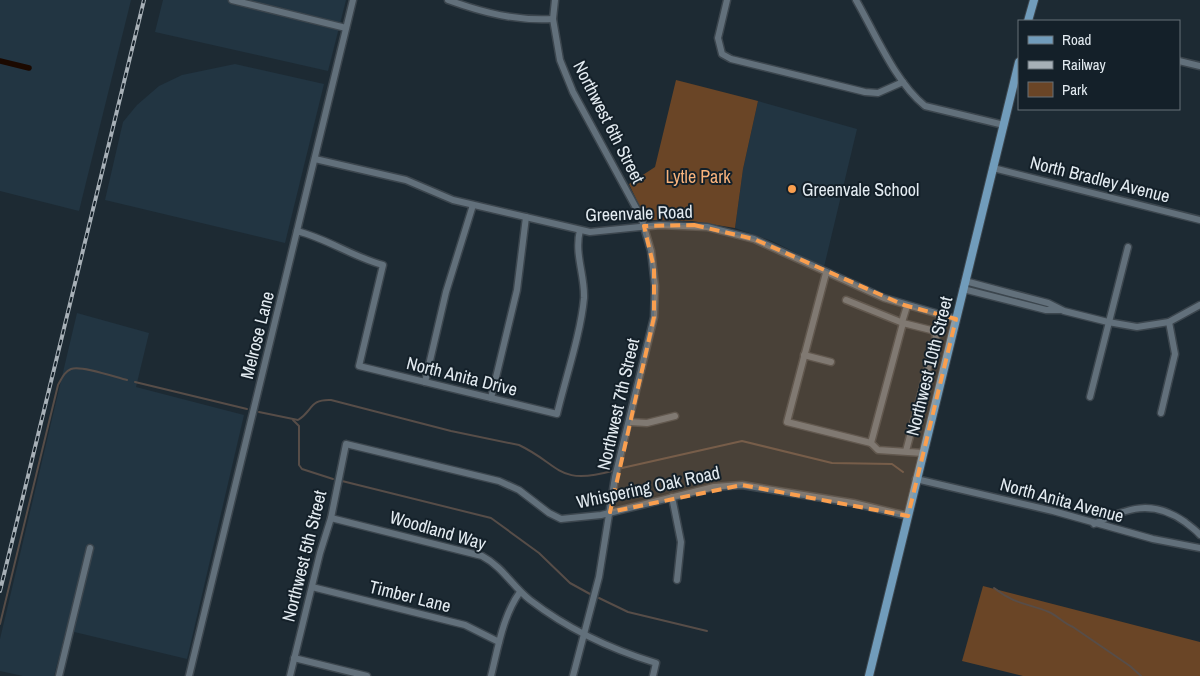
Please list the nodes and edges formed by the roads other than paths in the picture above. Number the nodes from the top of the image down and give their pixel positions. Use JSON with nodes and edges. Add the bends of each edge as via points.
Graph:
{"nodes":[{"id":1,"x":232,"y":0,"type":"edge"},
{"id":2,"x":353,"y":0,"type":"edge"},
{"id":3,"x":448,"y":0,"type":"edge"},
{"id":4,"x":555,"y":0,"type":"edge"},
{"id":5,"x":727,"y":0,"type":"edge"},
{"id":6,"x":856,"y":0,"type":"edge"},
{"id":7,"x":1034,"y":0,"type":"edge"},
{"id":8,"x":554,"y":19,"type":"junction"},
{"id":9,"x":1028,"y":20,"type":"edge"},
{"id":10,"x":346,"y":28,"type":"junction"},
{"id":11,"x":1180,"y":61,"type":"edge"},
{"id":12,"x":1018,"y":66,"type":"edge"},
{"id":13,"x":1200,"y":66,"type":"edge"},
{"id":14,"x":903,"y":82,"type":"junction"},
{"id":15,"x":1004,"y":125,"type":"junction"},
{"id":16,"x":315,"y":160,"type":"junction"},
{"id":17,"x":993,"y":168,"type":"junction"},
{"id":18,"x":472,"y":205,"type":"junction"},
{"id":19,"x":526,"y":217,"type":"junction"},
{"id":20,"x":1200,"y":220,"type":"edge"},
{"id":21,"x":644,"y":226,"type":"junction"},
{"id":22,"x":580,"y":230,"type":"junction"},
{"id":23,"x":297,"y":231,"type":"junction"},
{"id":24,"x":1128,"y":247,"type":"dead end"},
{"id":25,"x":826,"y":273,"type":"junction"},
{"id":26,"x":964,"y":285,"type":"junction"},
{"id":27,"x":1013,"y":293,"type":"junction"},
{"id":28,"x":846,"y":300,"type":"dead end"},
{"id":29,"x":1011,"y":301,"type":"junction"},
{"id":30,"x":1048,"y":303,"type":"junction"},
{"id":31,"x":1200,"y":305,"type":"edge"},
{"id":32,"x":907,"y":306,"type":"junction"},
{"id":33,"x":1046,"y":310,"type":"junction"},
{"id":34,"x":1061,"y":310,"type":"junction"},
{"id":35,"x":956,"y":319,"type":"junction"},
{"id":36,"x":902,"y":322,"type":"junction"},
{"id":37,"x":1108,"y":322,"type":"junction"},
{"id":38,"x":1170,"y":322,"type":"junction"},
{"id":39,"x":804,"y":355,"type":"junction"},
{"id":40,"x":831,"y":362,"type":"dead end"},
{"id":41,"x":425,"y":382,"type":"junction"},
{"id":42,"x":1090,"y":396,"type":"dead end"},
{"id":43,"x":491,"y":398,"type":"junction"},
{"id":44,"x":1161,"y":413,"type":"dead end"},
{"id":45,"x":675,"y":416,"type":"dead end"},
{"id":46,"x":629,"y":422,"type":"junction"},
{"id":47,"x":870,"y":443,"type":"junction"},
{"id":48,"x":346,"y":444,"type":"joint"},
{"id":49,"x":906,"y":451,"type":"junction"},
{"id":50,"x":923,"y":452,"type":"junction"},
{"id":51,"x":916,"y":479,"type":"junction"},
{"id":52,"x":672,"y":497,"type":"junction"},
{"id":53,"x":610,"y":512,"type":"junction"},
{"id":54,"x":908,"y":516,"type":"junction"},
{"id":55,"x":331,"y":518,"type":"junction"},
{"id":56,"x":1094,"y":524,"type":"junction"},
{"id":57,"x":1200,"y":535,"type":"edge"},
{"id":58,"x":90,"y":548,"type":"dead end"},
{"id":59,"x":1200,"y":548,"type":"edge"},
{"id":60,"x":677,"y":580,"type":"dead end"},
{"id":61,"x":312,"y":588,"type":"junction"},
{"id":62,"x":520,"y":592,"type":"junction"},
{"id":63,"x":584,"y":635,"type":"junction"},
{"id":64,"x":500,"y":642,"type":"junction"},
{"id":65,"x":294,"y":658,"type":"junction"},
{"id":66,"x":59,"y":676,"type":"edge"},
{"id":67,"x":189,"y":676,"type":"edge"},
{"id":68,"x":290,"y":676,"type":"edge"},
{"id":69,"x":367,"y":676,"type":"edge"},
{"id":70,"x":491,"y":676,"type":"edge"},
{"id":71,"x":573,"y":676,"type":"edge"},
{"id":72,"x":653,"y":676,"type":"edge"},
{"id":73,"x":869,"y":676,"type":"edge"}],
"edges":[{"from":1,"to":10,"type":"street"},
{"from":2,"to":10,"type":"street","name":"Melrose Lane"},
{"from":3,"to":8,"type":"street","via":[[505,17]]},
{"from":4,"to":8,"type":"street","name":"Northwest 6th Street"},
{"from":5,"to":14,"type":"street","via":[[718,38],[722,54],[865,92],[878,93]]},
{"from":6,"to":14,"type":"street"},
{"from":7,"to":9,"type":"main road"},
{"from":8,"to":21,"type":"street","name":"Northwest 6th Street","via":[[564,71]]},
{"from":10,"to":16,"type":"street","name":"Melrose Lane"},
{"from":11,"to":13,"type":"street"},
{"from":12,"to":15,"type":"main road","name":"Northwest 10th Street"},
{"from":14,"to":15,"type":"street","via":[[925,106]]},
{"from":15,"to":17,"type":"main road","name":"Northwest 10th Street"},
{"from":16,"to":18,"type":"street","name":"Greenvale Road","via":[[406,180]]},
{"from":16,"to":23,"type":"street","name":"Melrose Lane"},
{"from":17,"to":20,"type":"street","name":"North Bradley Avenue"},
{"from":17,"to":26,"type":"main road","name":"Northwest 10th Street"},
{"from":18,"to":19,"type":"street","name":"Greenvale Road"},
{"from":18,"to":41,"type":"street","via":[[446,292]]},
{"from":19,"to":22,"type":"street","name":"Greenvale Road"},
{"from":19,"to":43,"type":"street","via":[[517,290]]},
{"from":21,"to":22,"type":"street","name":"Greenvale Road","via":[[599,233]]},
{"from":21,"to":25,"type":"street","name":"Greenvale Road","via":[[694,225],[754,239]]},
{"from":21,"to":46,"type":"street","name":"Northwest 7th Street","via":[[654,268],[654,318]]},
{"from":22,"to":43,"type":"street","name":"North Anita Drive","via":[[577,242],[583,305],[557,414]]},
{"from":23,"to":41,"type":"street","name":"North Anita Drive","via":[[383,265],[359,366]]},
{"from":23,"to":67,"type":"street","name":"Melrose Lane"},
{"from":24,"to":37,"type":"street"},
{"from":25,"to":32,"type":"street","name":"Greenvale Road"},
{"from":25,"to":39,"type":"street"},
{"from":26,"to":27,"type":"street"},
{"from":26,"to":29,"type":"street"},
{"from":26,"to":35,"type":"main road","name":"Northwest 10th Street"},
{"from":27,"to":29,"type":"street"},
{"from":27,"to":30,"type":"street"},
{"from":28,"to":36,"type":"street"},
{"from":29,"to":33,"type":"street"},
{"from":30,"to":33,"type":"street"},
{"from":30,"to":34,"type":"street"},
{"from":31,"to":38,"type":"street"},
{"from":32,"to":35,"type":"street","name":"Greenvale Road"},
{"from":32,"to":36,"type":"street"},
{"from":33,"to":34,"type":"street"},
{"from":34,"to":37,"type":"street"},
{"from":35,"to":50,"type":"main road","name":"Northwest 10th Street"},
{"from":36,"to":47,"type":"street"},
{"from":36,"to":49,"type":"street","via":[[931,330],[936,338]]},
{"from":37,"to":38,"type":"street","via":[[1138,327]]},
{"from":37,"to":42,"type":"street"},
{"from":38,"to":44,"type":"street","via":[[1175,354]]},
{"from":39,"to":40,"type":"street"},
{"from":39,"to":47,"type":"street","via":[[787,422]]},
{"from":41,"to":43,"type":"street","name":"North Anita Drive"},
{"from":45,"to":46,"type":"street","via":[[647,423]]},
{"from":46,"to":53,"type":"street","name":"Northwest 7th Street"},
{"from":47,"to":49,"type":"street","via":[[878,450]]},
{"from":48,"to":53,"type":"street","name":"Whispering Oak Road","via":[[499,481],[561,519]]},
{"from":48,"to":55,"type":"street","name":"Northwest 5th Street"},
{"from":49,"to":50,"type":"street"},
{"from":50,"to":51,"type":"main road","name":"Northwest 10th Street"},
{"from":51,"to":54,"type":"main road","name":"Northwest 10th Street"},
{"from":51,"to":56,"type":"street","name":"North Anita Avenue","via":[[1053,511]]},
{"from":52,"to":53,"type":"street","name":"Whispering Oak Road"},
{"from":52,"to":54,"type":"street","name":"Whispering Oak Road","via":[[742,485],[853,503]]},
{"from":52,"to":60,"type":"street","via":[[681,542]]},
{"from":53,"to":63,"type":"street","name":"Northwest 7th Street"},
{"from":54,"to":73,"type":"main road","name":"Northwest 10th Street"},
{"from":55,"to":61,"type":"street","name":"Northwest 5th Street"},
{"from":55,"to":62,"type":"street","name":"Woodland Way","via":[[474,553],[495,564]]},
{"from":56,"to":57,"type":"street","via":[[1122,511],[1146,508],[1165,510]]},
{"from":56,"to":59,"type":"street","name":"North Anita Avenue"},
{"from":58,"to":66,"type":"street"},
{"from":61,"to":64,"type":"street","name":"Timber Lane","via":[[465,625]]},
{"from":61,"to":65,"type":"street","name":"Northwest 5th Street"},
{"from":62,"to":63,"type":"street","name":"Woodland Way"},
{"from":62,"to":64,"type":"street","via":[[513,602]]},
{"from":63,"to":71,"type":"street","name":"Northwest 7th Street"},
{"from":63,"to":72,"type":"street","name":"Woodland Way","via":[[616,651],[656,663]]},
{"from":64,"to":70,"type":"street"},
{"from":65,"to":68,"type":"street","name":"Northwest 5th Street"},
{"from":65,"to":69,"type":"street"}]}
